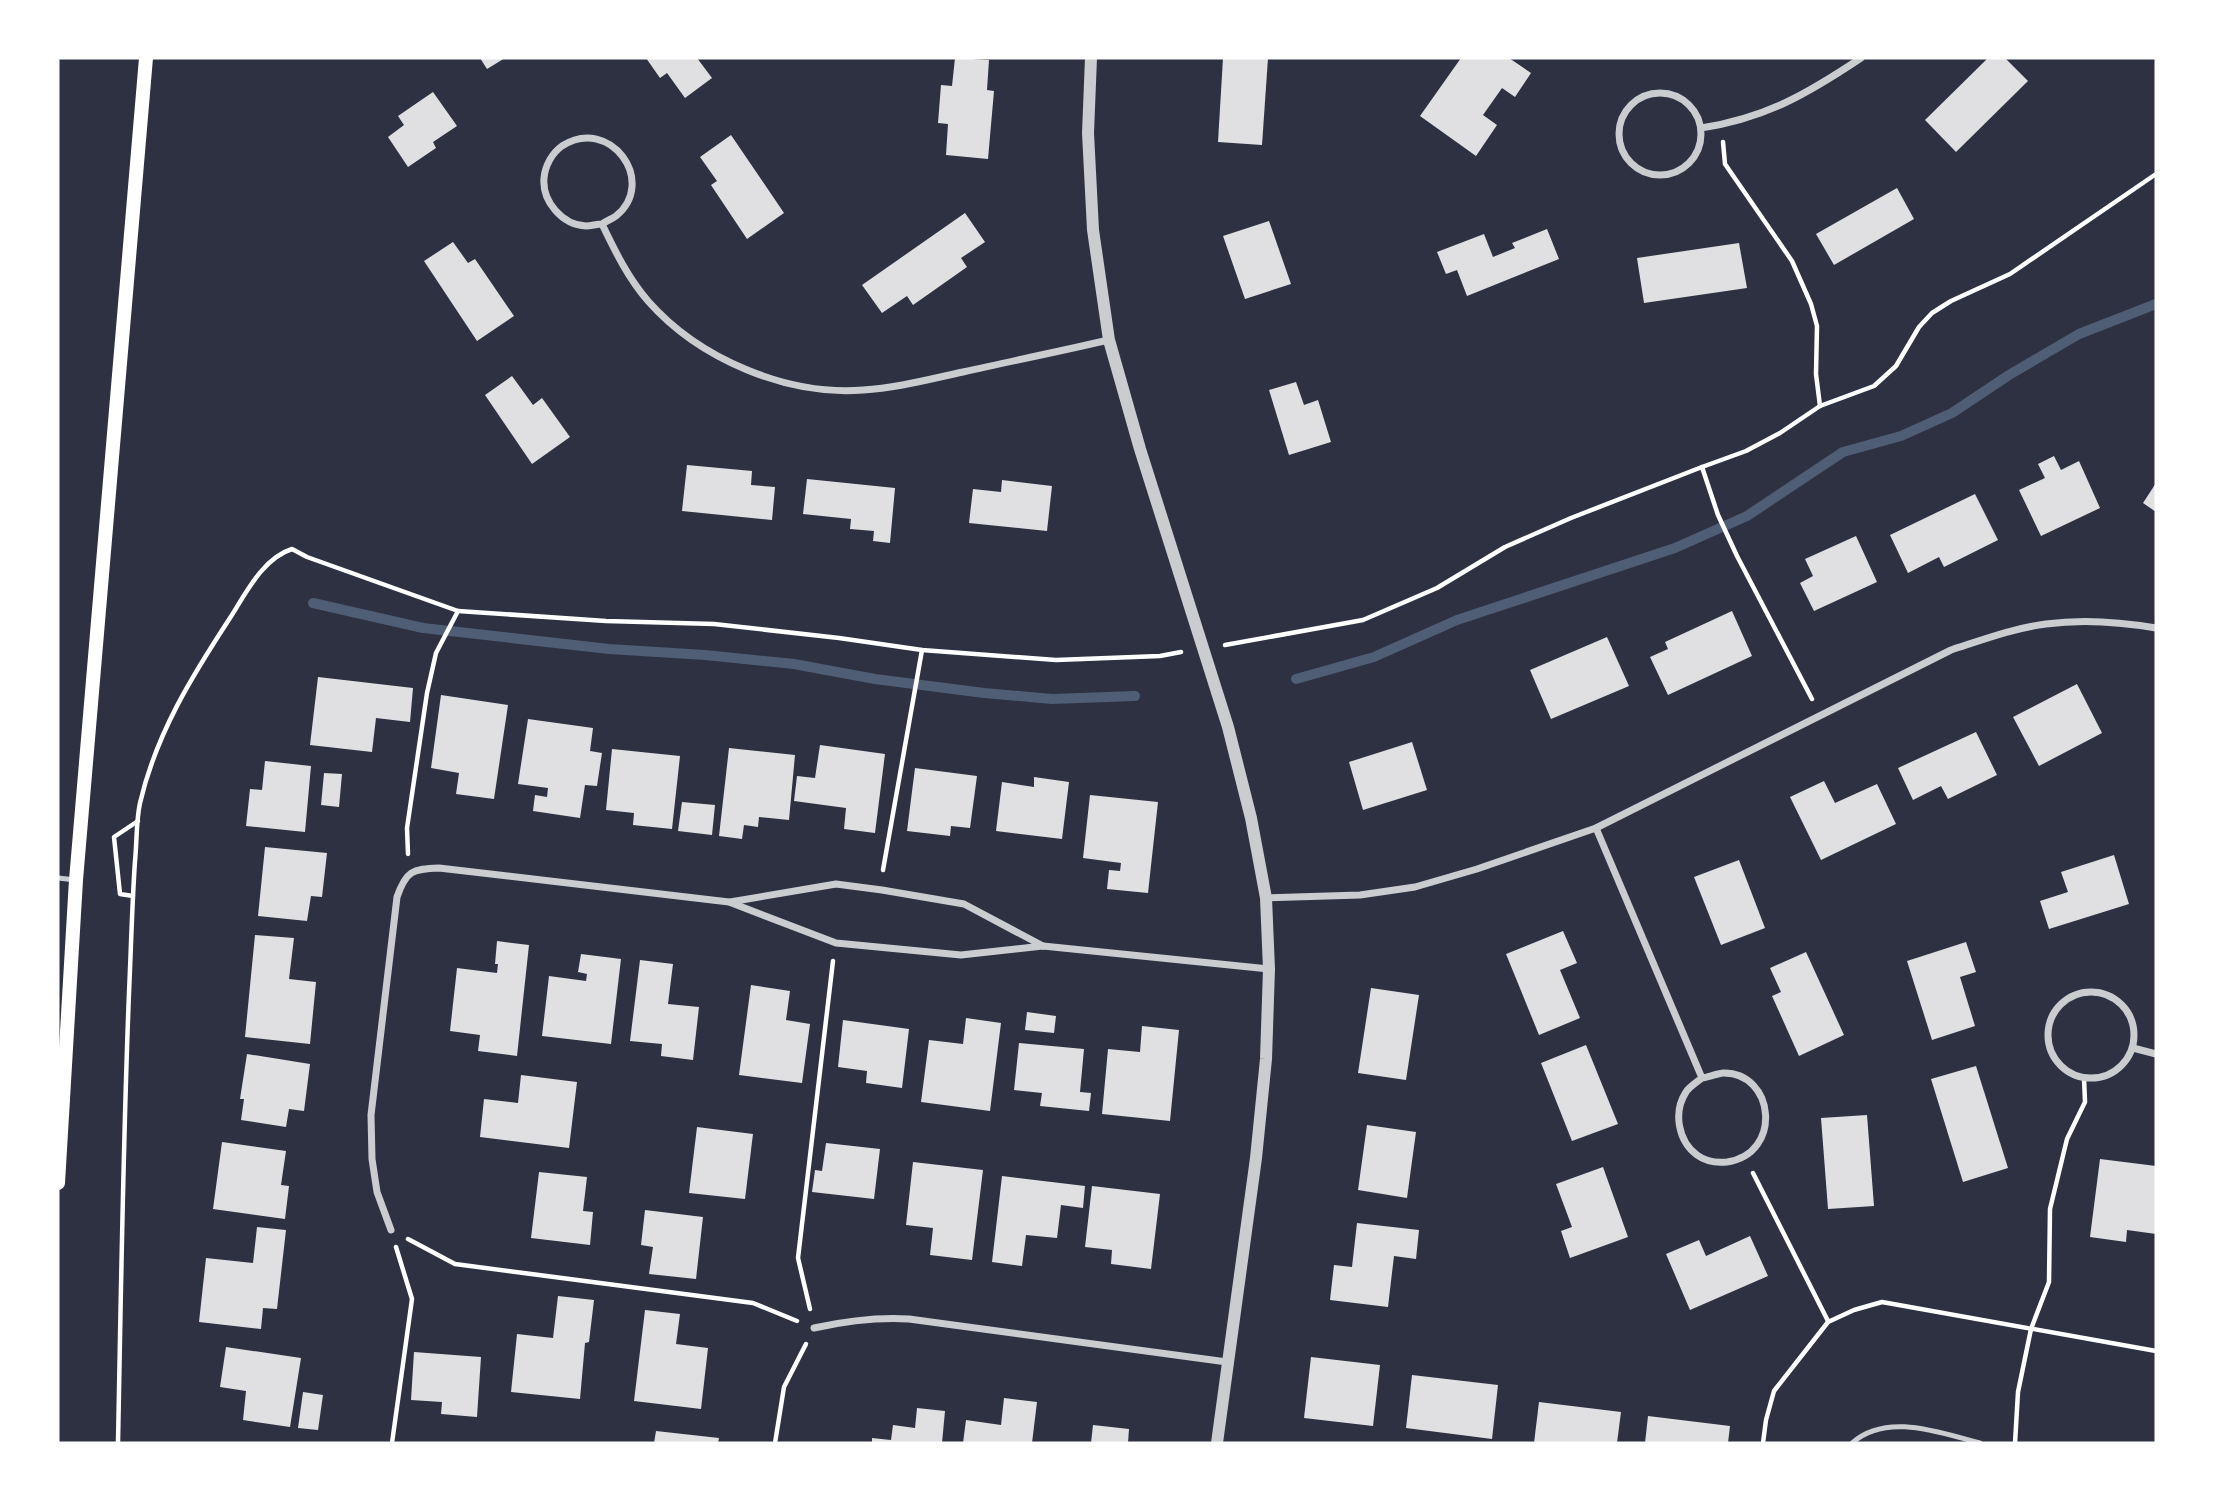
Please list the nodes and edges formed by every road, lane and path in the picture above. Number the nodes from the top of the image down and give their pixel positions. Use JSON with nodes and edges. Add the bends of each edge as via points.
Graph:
{"nodes":[{"id":1,"x":146,"y":58,"type":"edge"},
{"id":2,"x":1091,"y":58,"type":"edge"},
{"id":3,"x":1861,"y":58,"type":"edge"},
{"id":4,"x":1721,"y":125,"type":"junction"},
{"id":5,"x":1701,"y":128,"type":"junction"},
{"id":6,"x":2156,"y":175,"type":"edge"},
{"id":7,"x":602,"y":224,"type":"junction"},
{"id":8,"x":1109,"y":340,"type":"junction"},
{"id":9,"x":1820,"y":406,"type":"junction"},
{"id":10,"x":1702,"y":467,"type":"junction"},
{"id":11,"x":458,"y":611,"type":"junction"},
{"id":12,"x":2156,"y":628,"type":"edge"},
{"id":13,"x":1203,"y":649,"type":"junction"},
{"id":14,"x":922,"y":650,"type":"junction"},
{"id":15,"x":1821,"y":715,"type":"junction"},
{"id":16,"x":138,"y":821,"type":"junction"},
{"id":17,"x":1596,"y":828,"type":"junction"},
{"id":18,"x":409,"y":873,"type":"junction"},
{"id":19,"x":58,"y":878,"type":"edge"},
{"id":20,"x":76,"y":880,"type":"junction"},
{"id":21,"x":882,"y":890,"type":"junction"},
{"id":22,"x":133,"y":896,"type":"junction"},
{"id":23,"x":1266,"y":898,"type":"junction"},
{"id":24,"x":729,"y":902,"type":"junction"},
{"id":25,"x":835,"y":943,"type":"junction"},
{"id":26,"x":1043,"y":946,"type":"junction"},
{"id":27,"x":1269,"y":969,"type":"junction"},
{"id":28,"x":2133,"y":1048,"type":"junction"},
{"id":29,"x":2156,"y":1054,"type":"edge"},
{"id":30,"x":1702,"y":1078,"type":"junction"},
{"id":31,"x":2084,"y":1078,"type":"junction"},
{"id":32,"x":1746,"y":1156,"type":"junction"},
{"id":33,"x":58,"y":1183,"type":"edge"},
{"id":34,"x":391,"y":1230,"type":"junction"},
{"id":35,"x":1828,"y":1322,"type":"junction"},
{"id":36,"x":814,"y":1328,"type":"junction"},
{"id":37,"x":2031,"y":1328,"type":"junction"},
{"id":38,"x":2156,"y":1351,"type":"edge"},
{"id":39,"x":1227,"y":1362,"type":"junction"},
{"id":40,"x":118,"y":1443,"type":"edge"},
{"id":41,"x":392,"y":1443,"type":"edge"},
{"id":42,"x":775,"y":1443,"type":"edge"},
{"id":43,"x":1217,"y":1443,"type":"edge"},
{"id":44,"x":1763,"y":1443,"type":"edge"},
{"id":45,"x":1852,"y":1443,"type":"edge"},
{"id":46,"x":1980,"y":1443,"type":"edge"},
{"id":47,"x":2015,"y":1443,"type":"edge"}],
"edges":[{"from":1,"to":20,"type":"main road"},
{"from":2,"to":8,"type":"street","via":[[1088,133],[1093,230]]},
{"from":3,"to":4,"type":"street","via":[[1777,108]]},
{"from":4,"to":5,"type":"street"},
{"from":4,"to":9,"type":"path","via":[[1725,164],[1792,261],[1811,304],[1817,326]]},
{"from":5,"to":5,"type":"street","via":[[1693,160],[1668,175],[1643,172],[1631,164],[1619,139],[1629,107],[1654,93],[1675,95],[1688,103]]},
{"from":6,"to":9,"type":"path","via":[[2010,274],[1932,313],[1896,366],[1874,386]]},
{"from":7,"to":7,"type":"street","via":[[627,202],[632,185],[629,168],[621,153],[607,142],[591,137],[574,140],[559,148],[548,162],[546,196],[568,221]]},
{"from":7,"to":8,"type":"street","via":[[624,269],[649,302],[692,341],[736,366],[776,380],[862,391]]},
{"from":8,"to":13,"type":"street"},
{"from":9,"to":10,"type":"path","via":[[1746,451]]},
{"from":10,"to":13,"type":"path","via":[[1505,547],[1437,589],[1363,620]]},
{"from":10,"to":15,"type":"path","via":[[1737,556]]},
{"from":11,"to":14,"type":"path","via":[[714,624]]},
{"from":11,"to":16,"type":"path","via":[[292,549],[281,552],[251,585],[169,718],[152,761]]},
{"from":11,"to":18,"type":"path","via":[[436,653],[427,693],[407,828]]},
{"from":12,"to":15,"type":"street","via":[[2093,622],[2046,624],[1998,635],[1951,650]]},
{"from":13,"to":14,"type":"path","via":[[1160,656],[1055,660]]},
{"from":13,"to":23,"type":"street","via":[[1228,727]]},
{"from":14,"to":21,"type":"path"},
{"from":15,"to":17,"type":"street"},
{"from":16,"to":22,"type":"path"},
{"from":16,"to":22,"type":"path","via":[[114,837],[120,894]]},
{"from":17,"to":23,"type":"street","via":[[1415,887],[1360,895]]},
{"from":17,"to":30,"type":"street"},
{"from":18,"to":24,"type":"street","via":[[439,868]]},
{"from":18,"to":34,"type":"street","via":[[397,897],[371,1115],[377,1192]]},
{"from":19,"to":20,"type":"lane"},
{"from":20,"to":33,"type":"main road"},
{"from":21,"to":24,"type":"street","via":[[836,884]]},
{"from":21,"to":26,"type":"street","via":[[964,904]]},
{"from":22,"to":40,"type":"path"},
{"from":23,"to":27,"type":"street"},
{"from":24,"to":25,"type":"street"},
{"from":25,"to":26,"type":"street","via":[[961,955]]},
{"from":25,"to":36,"type":"path","via":[[798,1258]]},
{"from":26,"to":27,"type":"street"},
{"from":27,"to":39,"type":"street","via":[[1256,1158]]},
{"from":28,"to":29,"type":"street"},
{"from":28,"to":31,"type":"street","via":[[2123,1066],[2104,1077]]},
{"from":28,"to":31,"type":"street","via":[[2133,1026],[2116,1000],[2095,992],[2076,995],[2059,1006],[2051,1019],[2049,1041],[2068,1072]]},
{"from":30,"to":32,"type":"street","via":[[1724,1073],[1741,1077],[1762,1098],[1765,1132]]},
{"from":30,"to":32,"type":"street","via":[[1686,1092],[1678,1113],[1688,1146],[1696,1154],[1722,1163]]},
{"from":31,"to":37,"type":"path","via":[[2085,1102],[2067,1139],[2050,1209],[2049,1282]]},
{"from":32,"to":35,"type":"path"},
{"from":34,"to":36,"type":"path","via":[[455,1264],[753,1303]]},
{"from":34,"to":41,"type":"path","via":[[412,1299]]},
{"from":35,"to":37,"type":"path","via":[[1882,1302]]},
{"from":35,"to":44,"type":"path","via":[[1774,1391]]},
{"from":36,"to":39,"type":"street","via":[[880,1317],[909,1319]]},
{"from":36,"to":42,"type":"path","via":[[784,1388]]},
{"from":37,"to":38,"type":"path"},
{"from":37,"to":47,"type":"path","via":[[2018,1392]]},
{"from":39,"to":43,"type":"street"},
{"from":45,"to":46,"type":"lane","via":[[1861,1435],[1891,1426]]}]}
